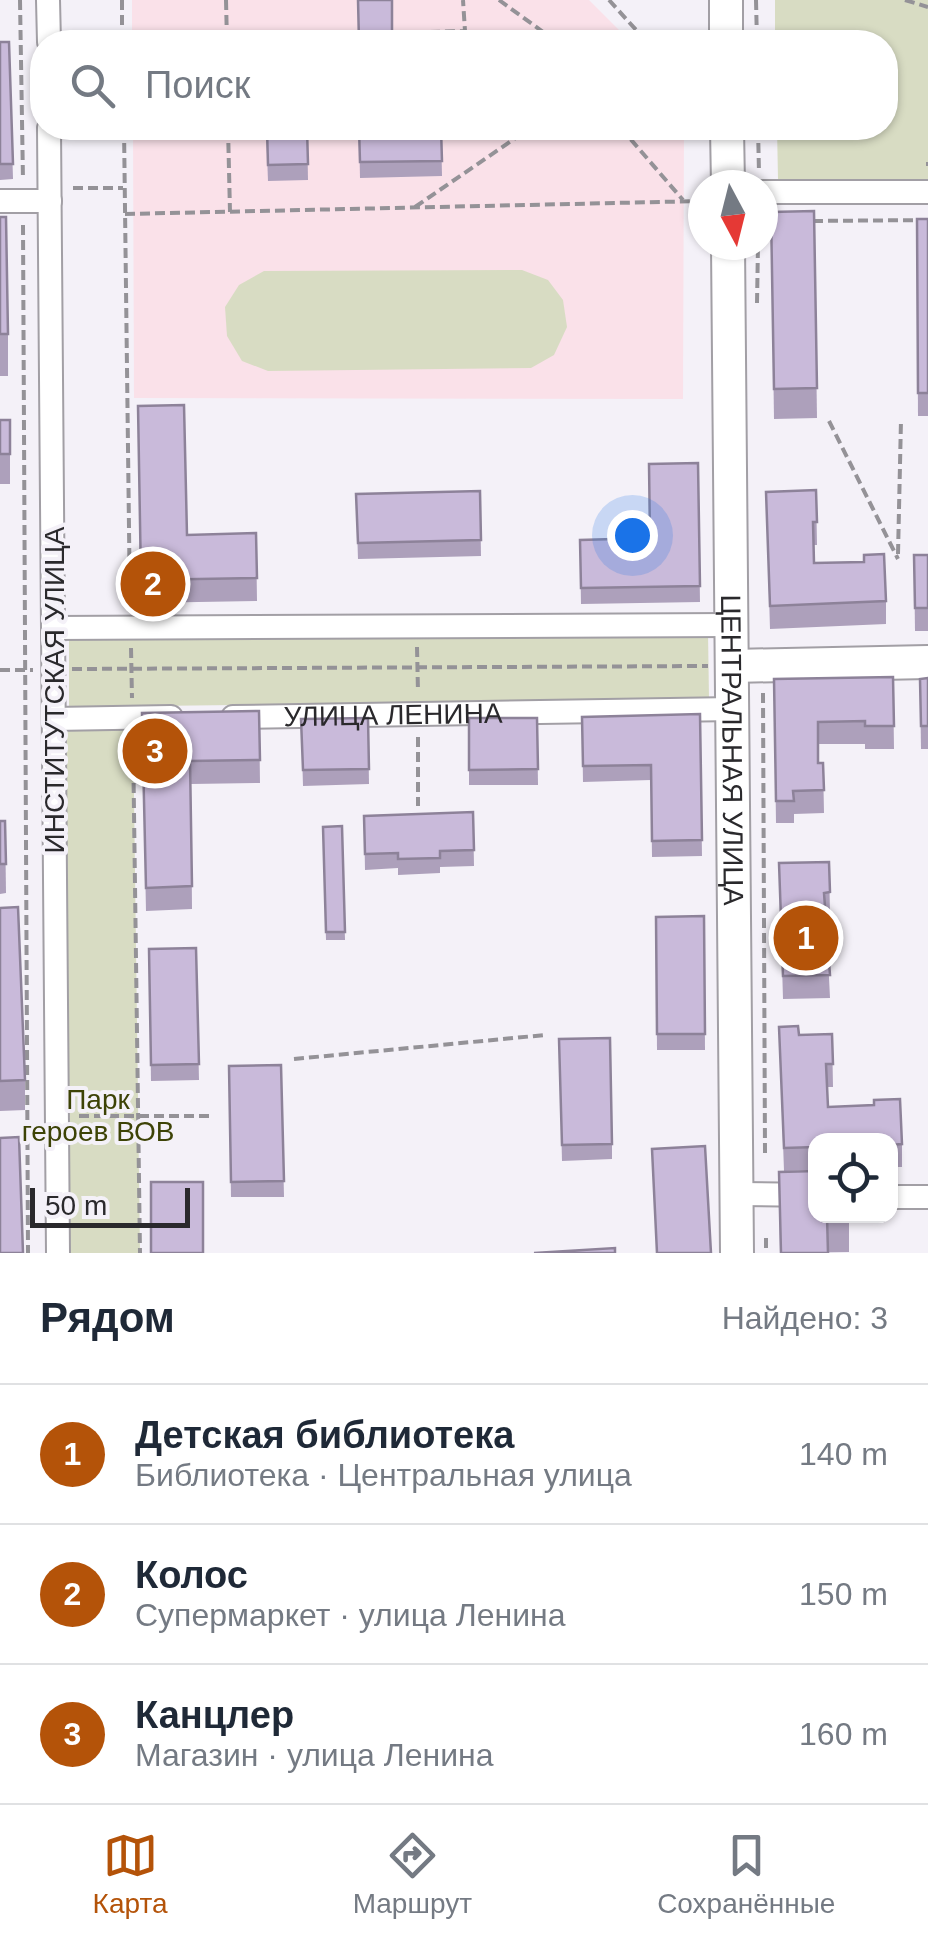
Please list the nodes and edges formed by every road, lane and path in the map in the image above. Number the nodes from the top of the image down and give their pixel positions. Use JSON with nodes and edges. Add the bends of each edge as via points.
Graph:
{"nodes":[{"id":1,"x":20,"y":0,"type":"edge"},
{"id":2,"x":48,"y":0,"type":"edge"},
{"id":3,"x":122,"y":0,"type":"edge"},
{"id":4,"x":226,"y":0,"type":"edge"},
{"id":5,"x":464,"y":0,"type":"edge"},
{"id":6,"x":499,"y":0,"type":"edge"},
{"id":7,"x":608,"y":0,"type":"edge"},
{"id":8,"x":726,"y":0,"type":"edge"},
{"id":9,"x":756,"y":0,"type":"edge"},
{"id":10,"x":905,"y":0,"type":"edge"},
{"id":11,"x":928,"y":7,"type":"edge"},
{"id":12,"x":49,"y":30,"type":"edge"},
{"id":13,"x":122,"y":30,"type":"edge"},
{"id":14,"x":227,"y":30,"type":"edge"},
{"id":15,"x":465,"y":30,"type":"edge"},
{"id":16,"x":540,"y":30,"type":"edge"},
{"id":17,"x":635,"y":30,"type":"edge"},
{"id":18,"x":726,"y":30,"type":"edge"},
{"id":19,"x":757,"y":30,"type":"edge"},
{"id":20,"x":50,"y":140,"type":"edge"},
{"id":21,"x":124,"y":140,"type":"edge"},
{"id":22,"x":228,"y":140,"type":"edge"},
{"id":23,"x":513,"y":140,"type":"edge"},
{"id":24,"x":631,"y":140,"type":"edge"},
{"id":25,"x":727,"y":140,"type":"edge"},
{"id":26,"x":758,"y":140,"type":"edge"},
{"id":27,"x":728,"y":170,"type":"edge"},
{"id":28,"x":759,"y":170,"type":"edge"},
{"id":29,"x":125,"y":188,"type":"junction"},
{"id":30,"x":778,"y":192,"type":"edge"},
{"id":31,"x":928,"y":192,"type":"edge"},
{"id":32,"x":50,"y":194,"type":"junction"},
{"id":33,"x":12,"y":201,"type":"edge"},
{"id":34,"x":684,"y":201,"type":"junction"},
{"id":35,"x":688,"y":201,"type":"edge"},
{"id":36,"x":414,"y":208,"type":"junction"},
{"id":37,"x":230,"y":212,"type":"junction"},
{"id":38,"x":125,"y":214,"type":"junction"},
{"id":39,"x":928,"y":220,"type":"edge"},
{"id":40,"x":810,"y":221,"type":"edge"},
{"id":41,"x":728,"y":260,"type":"edge"},
{"id":42,"x":901,"y":420,"type":"dead end"},
{"id":43,"x":829,"y":421,"type":"dead end"},
{"id":44,"x":732,"y":625,"type":"junction"},
{"id":45,"x":54,"y":628,"type":"junction"},
{"id":46,"x":130,"y":628,"type":"junction"},
{"id":47,"x":928,"y":662,"type":"edge"},
{"id":48,"x":723,"y":666,"type":"junction"},
{"id":49,"x":54,"y":669,"type":"junction"},
{"id":50,"x":132,"y":669,"type":"junction"},
{"id":51,"x":0,"y":670,"type":"edge"},
{"id":52,"x":24,"y":671,"type":"junction"},
{"id":53,"x":763,"y":692,"type":"dead end"},
{"id":54,"x":734,"y":709,"type":"junction"},
{"id":55,"x":133,"y":718,"type":"junction"},
{"id":56,"x":54,"y":719,"type":"junction"},
{"id":57,"x":544,"y":1036,"type":"dead end"},
{"id":58,"x":294,"y":1058,"type":"dead end"},
{"id":59,"x":28,"y":1116,"type":"junction"},
{"id":60,"x":57,"y":1116,"type":"junction"},
{"id":61,"x":138,"y":1116,"type":"junction"},
{"id":62,"x":214,"y":1116,"type":"dead end"},
{"id":63,"x":750,"y":1194,"type":"junction"},
{"id":64,"x":808,"y":1195,"type":"edge"},
{"id":65,"x":898,"y":1197,"type":"edge"},
{"id":66,"x":928,"y":1197,"type":"edge"},
{"id":67,"x":28,"y":1253,"type":"edge"},
{"id":68,"x":58,"y":1253,"type":"edge"},
{"id":69,"x":140,"y":1253,"type":"edge"},
{"id":70,"x":738,"y":1253,"type":"edge"},
{"id":71,"x":766,"y":1253,"type":"edge"}],
"edges":[{"from":1,"to":33,"type":"path"},
{"from":2,"to":12,"type":"street"},
{"from":3,"to":13,"type":"path"},
{"from":4,"to":14,"type":"path"},
{"from":5,"to":15,"type":"path"},
{"from":6,"to":16,"type":"path"},
{"from":7,"to":17,"type":"path"},
{"from":8,"to":18,"type":"street"},
{"from":9,"to":19,"type":"path"},
{"from":10,"to":11,"type":"path"},
{"from":20,"to":32,"type":"street","name":"ИНСТИТУТСКАЯ УЛИЦА"},
{"from":21,"to":29,"type":"path"},
{"from":22,"to":37,"type":"path"},
{"from":23,"to":36,"type":"path"},
{"from":24,"to":34,"type":"path"},
{"from":25,"to":27,"type":"street"},
{"from":26,"to":28,"type":"path"},
{"from":29,"to":32,"type":"path"},
{"from":29,"to":38,"type":"path"},
{"from":30,"to":31,"type":"street"},
{"from":32,"to":33,"type":"street"},
{"from":32,"to":45,"type":"street","name":"ИНСТИТУТСКАЯ УЛИЦА"},
{"from":33,"to":52,"type":"path"},
{"from":34,"to":35,"type":"path"},
{"from":34,"to":36,"type":"path"},
{"from":36,"to":37,"type":"path"},
{"from":37,"to":38,"type":"path"},
{"from":38,"to":46,"type":"path"},
{"from":39,"to":40,"type":"path"},
{"from":41,"to":44,"type":"street","name":"ЦЕНТРАЛЬНАЯ УЛИЦА"},
{"from":42,"to":43,"type":"path","via":[[898,559]]},
{"from":44,"to":46,"type":"street"},
{"from":44,"to":48,"type":"street","name":"ЦЕНТРАЛЬНАЯ УЛИЦА"},
{"from":45,"to":46,"type":"street"},
{"from":45,"to":49,"type":"street","name":"ИНСТИТУТСКАЯ УЛИЦА"},
{"from":46,"to":50,"type":"path"},
{"from":47,"to":48,"type":"street"},
{"from":48,"to":50,"type":"path"},
{"from":48,"to":54,"type":"street","name":"ЦЕНТРАЛЬНАЯ УЛИЦА"},
{"from":49,"to":50,"type":"path"},
{"from":49,"to":52,"type":"path"},
{"from":49,"to":56,"type":"street","name":"ИНСТИТУТСКАЯ УЛИЦА"},
{"from":50,"to":55,"type":"path"},
{"from":51,"to":52,"type":"path"},
{"from":52,"to":59,"type":"path"},
{"from":53,"to":63,"type":"path"},
{"from":54,"to":55,"type":"street","name":"УЛИЦА ЛЕНИНА"},
{"from":54,"to":63,"type":"street","name":"ЦЕНТРАЛЬНАЯ УЛИЦА"},
{"from":55,"to":56,"type":"street","name":"УЛИЦА ЛЕНИНА"},
{"from":55,"to":61,"type":"path"},
{"from":56,"to":60,"type":"street","name":"ИНСТИТУТСКАЯ УЛИЦА"},
{"from":57,"to":58,"type":"path"},
{"from":59,"to":60,"type":"path"},
{"from":59,"to":67,"type":"path"},
{"from":60,"to":61,"type":"path"},
{"from":60,"to":68,"type":"street","name":"ИНСТИТУТСКАЯ УЛИЦА"},
{"from":61,"to":62,"type":"path"},
{"from":61,"to":69,"type":"path"},
{"from":63,"to":64,"type":"street"},
{"from":63,"to":70,"type":"street","name":"ЦЕНТРАЛЬНАЯ УЛИЦА"},
{"from":63,"to":71,"type":"path"},
{"from":65,"to":66,"type":"street"}]}
